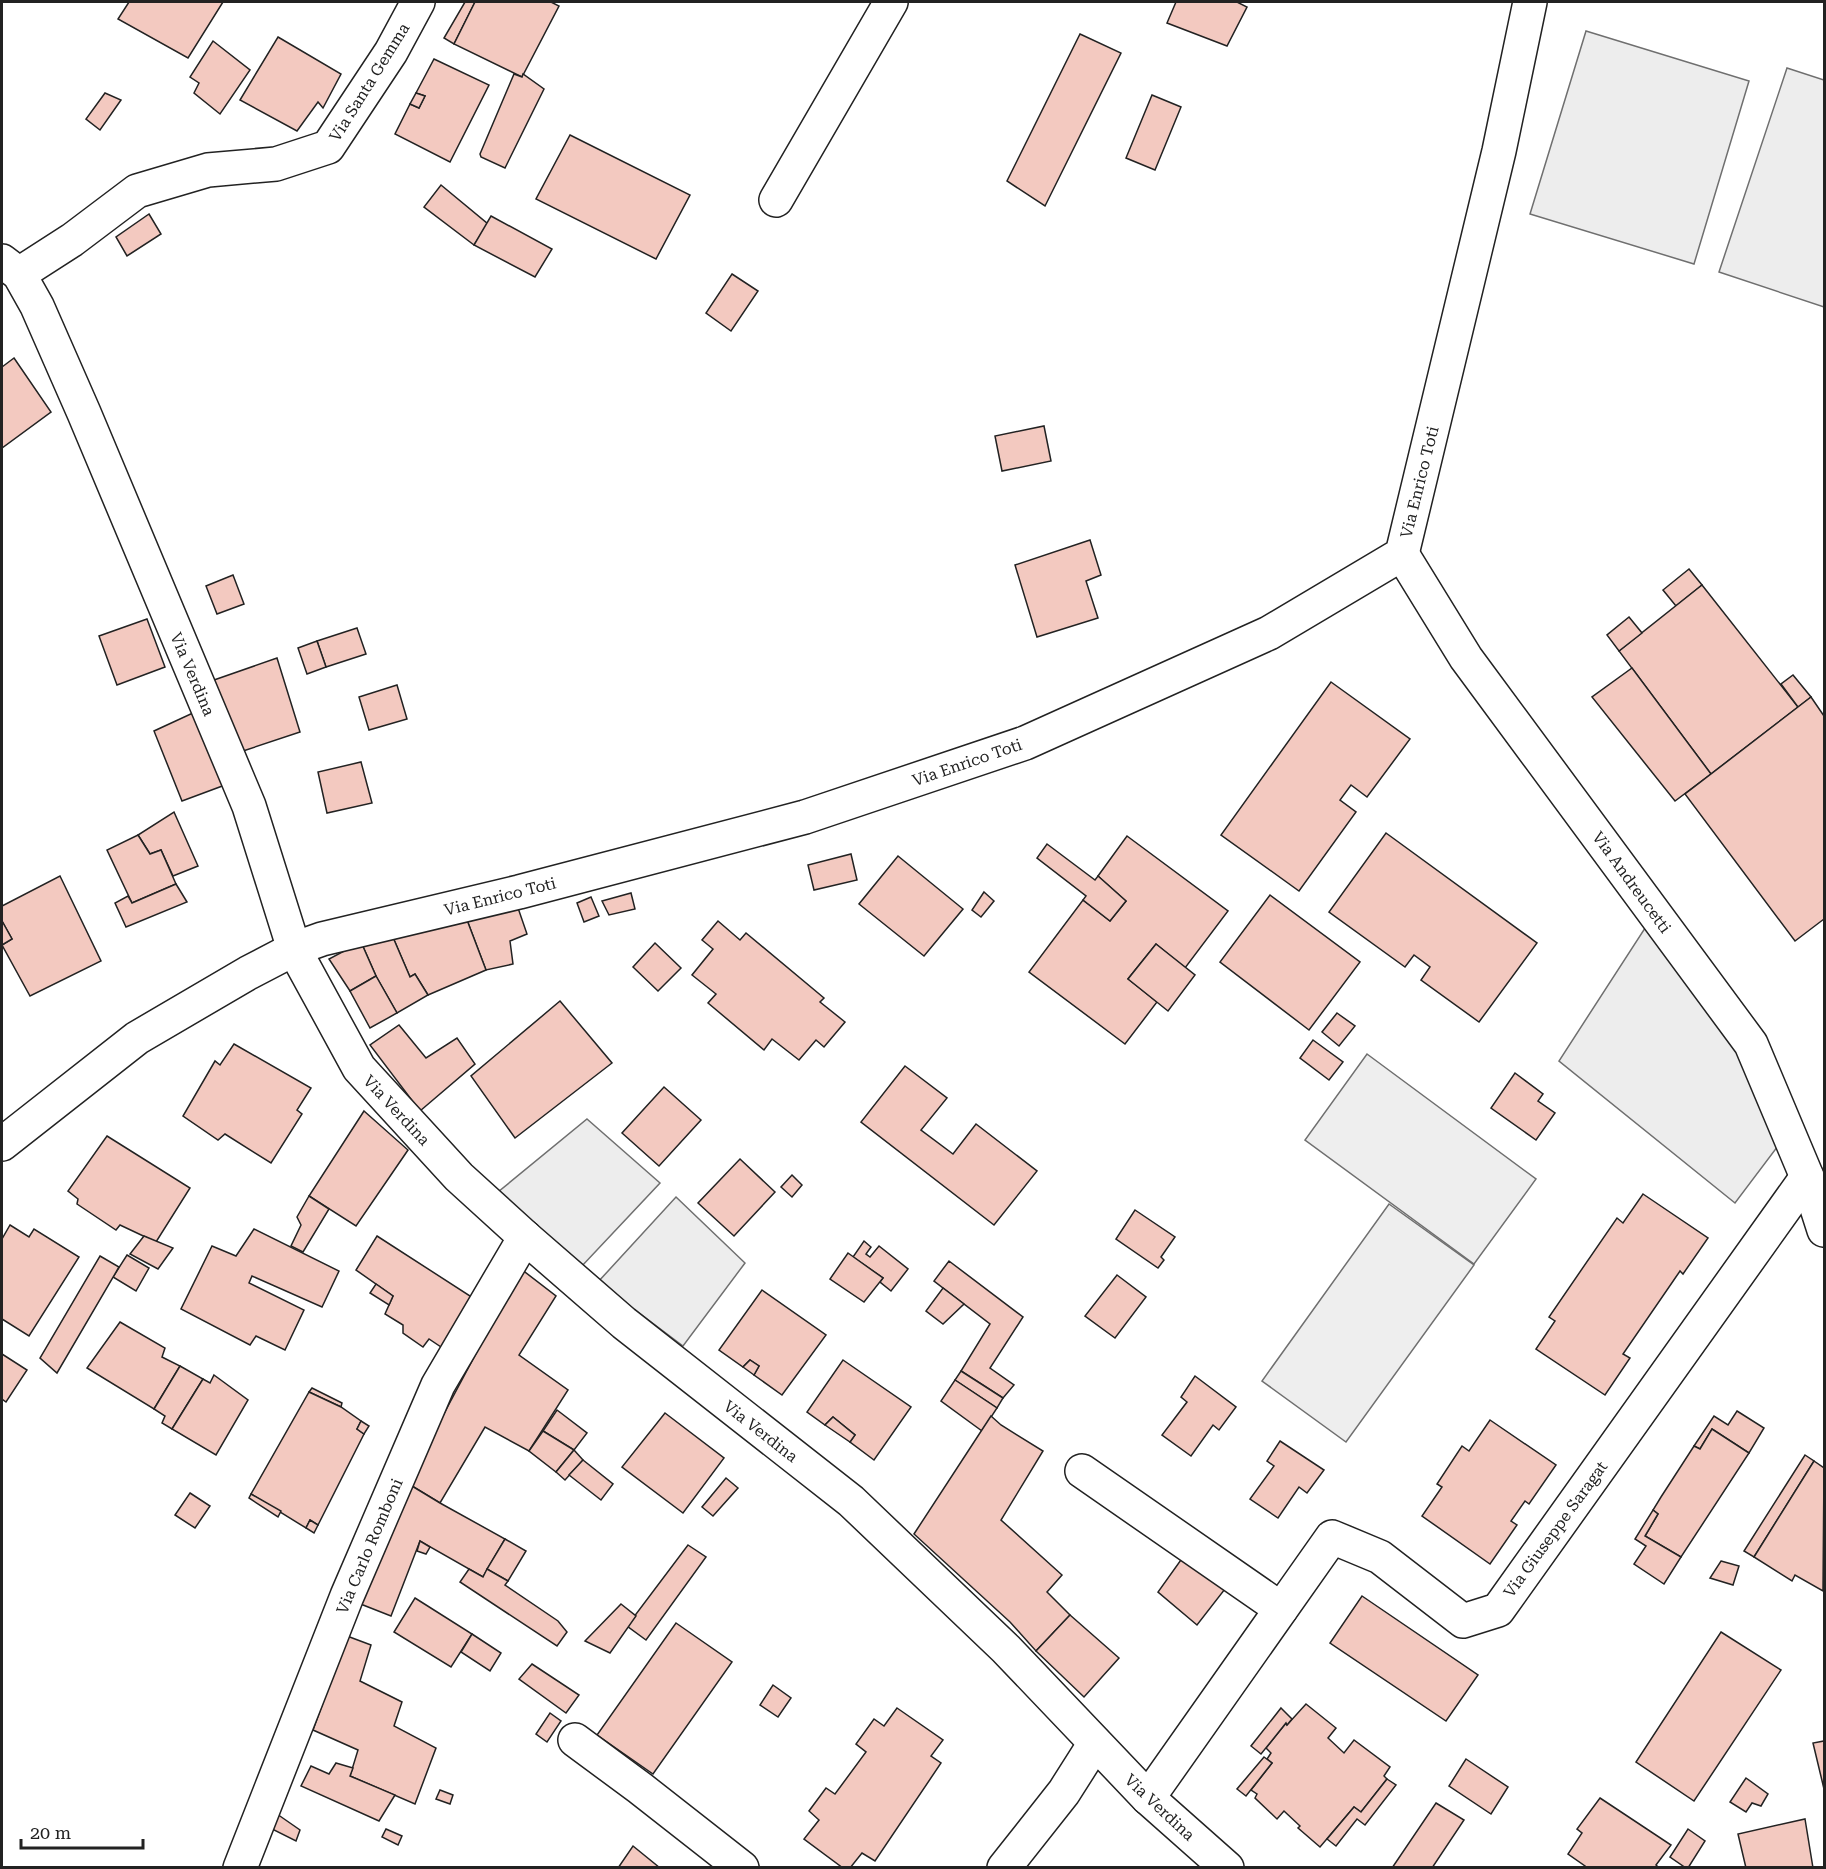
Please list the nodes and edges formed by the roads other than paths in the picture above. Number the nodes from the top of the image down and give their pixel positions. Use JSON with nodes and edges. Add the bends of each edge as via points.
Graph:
{"nodes":[{"id":1,"x":418,"y":2,"type":"edge"},
{"id":2,"x":891,"y":2,"type":"edge"},
{"id":3,"x":1530,"y":2,"type":"edge"},
{"id":4,"x":776,"y":200,"type":"dead end"},
{"id":5,"x":10,"y":268,"type":"edge"},
{"id":6,"x":1402,"y":554,"type":"junction"},
{"id":7,"x":294,"y":949,"type":"junction"},
{"id":8,"x":2,"y":1144,"type":"edge"},
{"id":9,"x":1807,"y":1178,"type":"junction"},
{"id":10,"x":1824,"y":1230,"type":"edge"},
{"id":11,"x":525,"y":1237,"type":"junction"},
{"id":12,"x":1082,"y":1471,"type":"dead end"},
{"id":13,"x":1281,"y":1609,"type":"junction"},
{"id":14,"x":575,"y":1740,"type":"dead end"},
{"id":15,"x":1095,"y":1743,"type":"junction"},
{"id":16,"x":1148,"y":1798,"type":"junction"},
{"id":17,"x":240,"y":1868,"type":"edge"},
{"id":18,"x":742,"y":1868,"type":"edge"},
{"id":19,"x":1004,"y":1868,"type":"edge"},
{"id":20,"x":1227,"y":1868,"type":"edge"}],
"edges":[{"from":1,"to":5,"type":"street","name":"Via Santa Gemma","via":[[391,52],[328,147],[276,164],[208,170],[136,191],[72,240]]},
{"from":2,"to":4,"type":"street"},
{"from":3,"to":6,"type":"street","name":"Via Enrico Toti","via":[[1499,151]]},
{"from":5,"to":7,"type":"street","name":"Via Verdina","via":[[37,306],[249,806]]},
{"from":6,"to":7,"type":"street","name":"Via Enrico Toti","via":[[1269,633],[1025,743],[805,817]]},
{"from":6,"to":9,"type":"street","name":"Via Andreucetti","via":[[1466,658],[1751,1044]]},
{"from":7,"to":8,"type":"street","name":"Via Enrico Toti","via":[[137,1038]]},
{"from":7,"to":11,"type":"street","name":"Via Verdina","via":[[358,1068],[459,1177]]},
{"from":9,"to":10,"type":"street","name":"Via Andreucetti"},
{"from":9,"to":13,"type":"street","name":"Via Giuseppe Saragat","via":[[1498,1610],[1463,1621],[1380,1557],[1332,1536]]},
{"from":11,"to":15,"type":"street","name":"Via Verdina","via":[[624,1323],[851,1501],[1006,1649]]},
{"from":11,"to":17,"type":"street","name":"Via Carlo Romboni","via":[[438,1385],[347,1596]]},
{"from":12,"to":13,"type":"street"},
{"from":13,"to":16,"type":"street","name":"Via Giuseppe Saragat"},
{"from":14,"to":18,"type":"street"},
{"from":15,"to":16,"type":"street","name":"Via Verdina"},
{"from":15,"to":19,"type":"street","via":[[1064,1792]]},
{"from":16,"to":20,"type":"street","name":"Via Verdina"}]}
